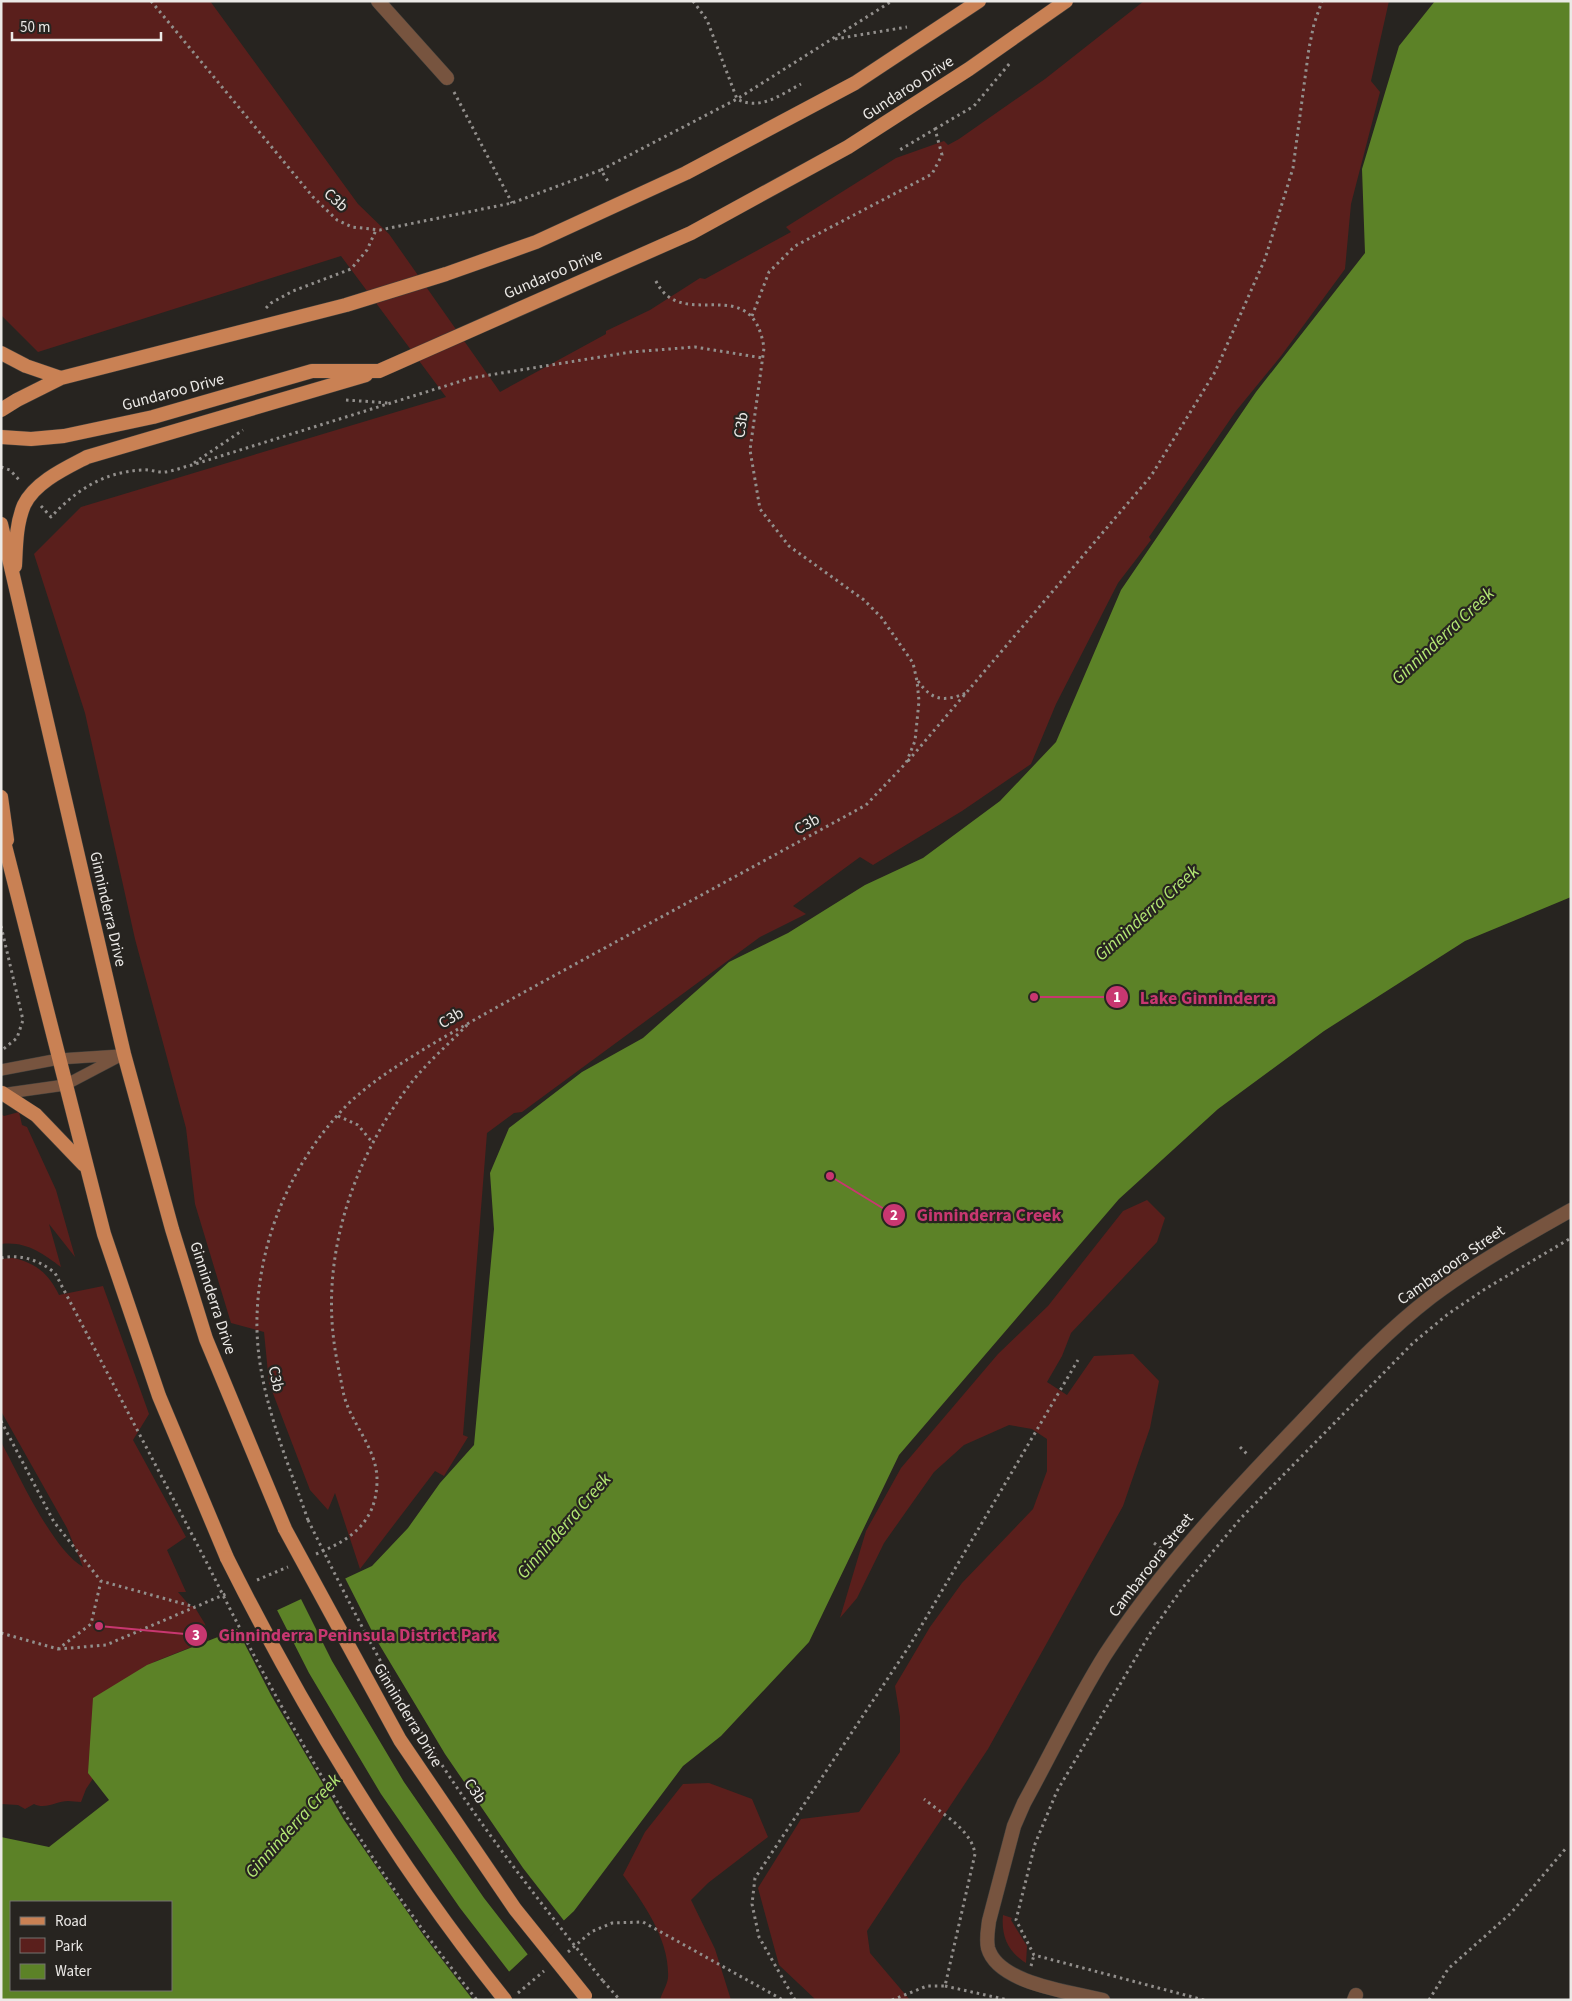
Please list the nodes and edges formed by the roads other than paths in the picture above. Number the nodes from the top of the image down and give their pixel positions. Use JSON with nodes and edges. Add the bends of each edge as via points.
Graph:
{"nodes":[{"id":1,"x":378,"y":1,"type":"edge"},
{"id":2,"x":979,"y":1,"type":"edge"},
{"id":3,"x":1066,"y":1,"type":"edge"},
{"id":4,"x":447,"y":78,"type":"road end"},
{"id":5,"x":1,"y":353,"type":"edge"},
{"id":6,"x":379,"y":371,"type":"junction"},
{"id":7,"x":61,"y":378,"type":"junction"},
{"id":8,"x":1,"y":410,"type":"edge"},
{"id":9,"x":1,"y":437,"type":"edge"},
{"id":10,"x":1,"y":524,"type":"edge"},
{"id":11,"x":13,"y":580,"type":"junction"},
{"id":12,"x":1,"y":798,"type":"edge"},
{"id":13,"x":1,"y":830,"type":"edge"},
{"id":14,"x":12,"y":873,"type":"junction"},
{"id":15,"x":124,"y":1054,"type":"junction"},
{"id":16,"x":59,"y":1058,"type":"junction"},
{"id":17,"x":1,"y":1070,"type":"edge"},
{"id":18,"x":66,"y":1085,"type":"junction"},
{"id":19,"x":2,"y":1094,"type":"edge"},
{"id":20,"x":86,"y":1168,"type":"junction"},
{"id":21,"x":1571,"y":1210,"type":"edge"},
{"id":22,"x":511,"y":1997,"type":"edge"},
{"id":23,"x":587,"y":1998,"type":"edge"},
{"id":24,"x":1103,"y":2000,"type":"edge"}],
"edges":[{"from":1,"to":4,"type":"street"},
{"from":2,"to":7,"type":"main road","name":"Gundaroo Drive","via":[[856,84],[686,173],[536,242],[346,305]]},
{"from":3,"to":6,"type":"main road","name":"Gundaroo Drive","via":[[969,69],[848,147],[692,233]]},
{"from":5,"to":7,"type":"main road"},
{"from":6,"to":9,"type":"main road","name":"Gundaroo Drive","via":[[312,371],[153,417],[64,436]]},
{"from":6,"to":11,"type":"main road","via":[[87,457],[65,469],[41,484],[24,504],[17,532]]},
{"from":7,"to":8,"type":"main road","name":"Gundaroo Drive"},
{"from":10,"to":11,"type":"main road","name":"Ginninderra Drive"},
{"from":11,"to":15,"type":"main road","name":"Ginninderra Drive"},
{"from":12,"to":14,"type":"main road"},
{"from":13,"to":14,"type":"main road"},
{"from":14,"to":16,"type":"main road"},
{"from":15,"to":16,"type":"lane"},
{"from":15,"to":18,"type":"lane"},
{"from":15,"to":23,"type":"main road","name":"Ginninderra Drive","bridge":true,"via":[[206,1339],[285,1529],[400,1740],[515,1909]]},
{"from":16,"to":17,"type":"lane"},
{"from":16,"to":18,"type":"main road"},
{"from":18,"to":19,"type":"lane"},
{"from":18,"to":20,"type":"main road"},
{"from":19,"to":20,"type":"main road","via":[[36,1115]]},
{"from":20,"to":22,"type":"main road","bridge":true,"via":[[104,1234],[159,1396],[227,1558],[261,1627],[347,1778],[463,1947]]},
{"from":21,"to":24,"type":"street","name":"Cambaroora Street","via":[[1521,1238],[1400,1322],[1192,1537],[1104,1657],[1014,1826],[987,1936],[988,1948],[995,1960],[1015,1977]]}]}
